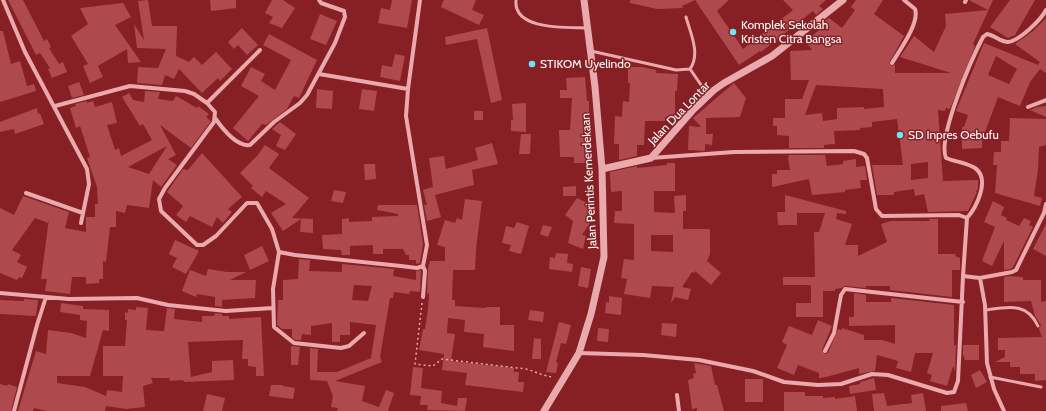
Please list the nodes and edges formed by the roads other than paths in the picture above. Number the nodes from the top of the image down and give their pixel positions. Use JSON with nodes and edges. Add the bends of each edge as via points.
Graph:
{"nodes":[{"id":1,"x":3,"y":0,"type":"edge"},
{"id":2,"x":319,"y":0,"type":"edge"},
{"id":3,"x":420,"y":0,"type":"edge"},
{"id":4,"x":516,"y":0,"type":"edge"},
{"id":5,"x":584,"y":0,"type":"edge"},
{"id":6,"x":843,"y":0,"type":"edge"},
{"id":7,"x":904,"y":0,"type":"edge"},
{"id":8,"x":1046,"y":10,"type":"edge"},
{"id":9,"x":686,"y":16,"type":"dead end"},
{"id":10,"x":588,"y":28,"type":"junction"},
{"id":11,"x":260,"y":50,"type":"dead end"},
{"id":12,"x":591,"y":51,"type":"junction"},
{"id":13,"x":892,"y":63,"type":"dead end"},
{"id":14,"x":690,"y":69,"type":"junction"},
{"id":15,"x":319,"y":74,"type":"junction"},
{"id":16,"x":408,"y":89,"type":"junction"},
{"id":17,"x":709,"y":95,"type":"junction"},
{"id":18,"x":1046,"y":100,"type":"edge"},
{"id":19,"x":207,"y":103,"type":"junction"},
{"id":20,"x":55,"y":106,"type":"junction"},
{"id":21,"x":1028,"y":107,"type":"dead end"},
{"id":22,"x":215,"y":118,"type":"junction"},
{"id":23,"x":651,"y":158,"type":"junction"},
{"id":24,"x":602,"y":168,"type":"junction"},
{"id":25,"x":26,"y":193,"type":"dead end"},
{"id":26,"x":1046,"y":204,"type":"edge"},
{"id":27,"x":83,"y":212,"type":"junction"},
{"id":28,"x":967,"y":218,"type":"junction"},
{"id":29,"x":81,"y":223,"type":"dead end"},
{"id":30,"x":279,"y":252,"type":"junction"},
{"id":31,"x":423,"y":266,"type":"junction"},
{"id":32,"x":963,"y":276,"type":"junction"},
{"id":33,"x":980,"y":278,"type":"junction"},
{"id":34,"x":0,"y":293,"type":"edge"},
{"id":35,"x":46,"y":297,"type":"junction"},
{"id":36,"x":423,"y":297,"type":"road end"},
{"id":37,"x":963,"y":302,"type":"junction"},
{"id":38,"x":272,"y":308,"type":"junction"},
{"id":39,"x":985,"y":310,"type":"junction"},
{"id":40,"x":1038,"y":326,"type":"dead end"},
{"id":41,"x":364,"y":333,"type":"dead end"},
{"id":42,"x":824,"y":351,"type":"dead end"},
{"id":43,"x":579,"y":353,"type":"junction"},
{"id":44,"x":990,"y":376,"type":"junction"},
{"id":45,"x":1041,"y":387,"type":"dead end"},
{"id":46,"x":677,"y":395,"type":"dead end"},
{"id":47,"x":14,"y":411,"type":"edge"},
{"id":48,"x":544,"y":411,"type":"edge"},
{"id":49,"x":678,"y":411,"type":"edge"},
{"id":50,"x":1004,"y":411,"type":"edge"}],
"edges":[{"from":1,"to":20,"type":"street","via":[[25,52]]},
{"from":2,"to":15,"type":"street","via":[[345,13],[335,43]]},
{"from":3,"to":16,"type":"street"},
{"from":4,"to":10,"type":"lane","via":[[522,18],[530,23]]},
{"from":5,"to":10,"type":"street","name":"Jalan Perintis Kemerdekaan"},
{"from":6,"to":17,"type":"street","name":"Jalan Dua Lontar","via":[[772,56],[724,83]]},
{"from":7,"to":13,"type":"street","via":[[915,9],[915,18]]},
{"from":8,"to":28,"type":"street","via":[[1043,17],[1033,26],[1010,42],[987,34],[983,37],[947,125],[944,144],[946,158],[977,169],[981,177],[978,201]]},
{"from":9,"to":14,"type":"lane","via":[[695,52]]},
{"from":10,"to":12,"type":"street","name":"Jalan Perintis Kemerdekaan"},
{"from":11,"to":19,"type":"street"},
{"from":12,"to":14,"type":"lane","via":[[676,70]]},
{"from":12,"to":24,"type":"street","name":"Jalan Perintis Kemerdekaan"},
{"from":14,"to":17,"type":"lane"},
{"from":15,"to":16,"type":"street"},
{"from":15,"to":22,"type":"street","via":[[300,103],[274,122],[250,145],[239,144]]},
{"from":16,"to":31,"type":"street","via":[[407,123],[427,245]]},
{"from":17,"to":23,"type":"street","name":"Jalan Dua Lontar"},
{"from":18,"to":21,"type":"street"},
{"from":19,"to":20,"type":"street","via":[[185,91],[130,86]]},
{"from":19,"to":22,"type":"street","via":[[215,112]]},
{"from":20,"to":27,"type":"street","via":[[87,169],[89,178]]},
{"from":22,"to":30,"type":"street","via":[[212,126],[165,188],[159,199],[161,211],[197,245],[203,245],[216,236],[247,203],[257,203],[272,229]]},
{"from":23,"to":24,"type":"street","name":"Jalan Dua Lontar"},
{"from":23,"to":28,"type":"street","via":[[734,152],[854,151],[864,154],[867,158],[876,209],[882,216],[959,215]]},
{"from":24,"to":43,"type":"street","name":"Jalan Perintis Kemerdekaan","via":[[604,257]]},
{"from":25,"to":27,"type":"street"},
{"from":26,"to":33,"type":"street","via":[[1016,270]]},
{"from":27,"to":29,"type":"street"},
{"from":28,"to":32,"type":"street"},
{"from":30,"to":31,"type":"street","via":[[417,268]]},
{"from":30,"to":38,"type":"street"},
{"from":31,"to":36,"type":"street"},
{"from":32,"to":33,"type":"street"},
{"from":32,"to":37,"type":"street"},
{"from":33,"to":39,"type":"street"},
{"from":34,"to":35,"type":"street"},
{"from":35,"to":38,"type":"street","via":[[137,298],[168,305],[226,311]]},
{"from":35,"to":47,"type":"street"},
{"from":37,"to":42,"type":"street","via":[[845,289],[841,295],[834,332]]},
{"from":37,"to":43,"type":"street","via":[[958,381],[954,392],[947,393],[888,375],[872,374],[841,384],[812,385],[784,382],[753,371],[699,360]]},
{"from":38,"to":41,"type":"street","via":[[274,327],[294,343],[328,347],[349,346]]},
{"from":39,"to":40,"type":"lane","via":[[1021,308],[1028,311]]},
{"from":39,"to":44,"type":"street"},
{"from":43,"to":48,"type":"street","name":"Jalan Perintis Kemerdekaan"},
{"from":44,"to":45,"type":"lane"},
{"from":44,"to":50,"type":"street"},
{"from":46,"to":49,"type":"street"}]}
